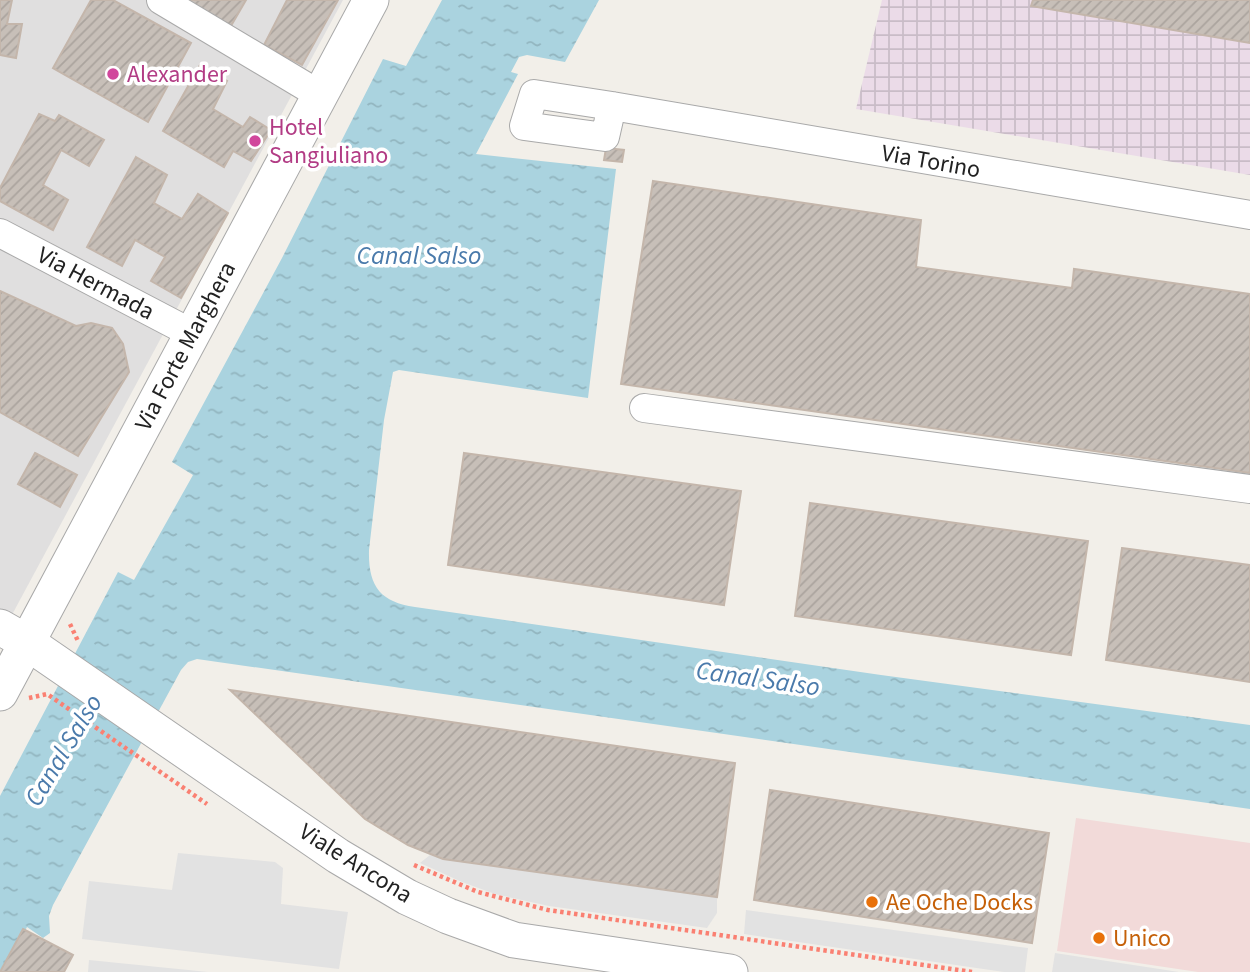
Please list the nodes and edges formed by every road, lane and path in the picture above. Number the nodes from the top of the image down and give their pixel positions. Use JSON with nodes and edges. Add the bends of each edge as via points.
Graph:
{"nodes":[{"id":1,"x":161,"y":0,"type":"edge"},
{"id":2,"x":371,"y":0,"type":"edge"},
{"id":3,"x":320,"y":95,"type":"junction"},
{"id":4,"x":612,"y":106,"type":"dead end"},
{"id":5,"x":1250,"y":215,"type":"edge"},
{"id":6,"x":0,"y":233,"type":"edge"},
{"id":7,"x":191,"y":333,"type":"junction"},
{"id":8,"x":644,"y":408,"type":"dead end"},
{"id":9,"x":1250,"y":489,"type":"edge"},
{"id":10,"x":26,"y":642,"type":"edge"},
{"id":11,"x":0,"y":693,"type":"edge"},
{"id":12,"x":47,"y":694,"type":"dead end"},
{"id":13,"x":217,"y":811,"type":"dead end"},
{"id":14,"x":411,"y":863,"type":"dead end"},
{"id":15,"x":730,"y":972,"type":"edge"},
{"id":16,"x":972,"y":972,"type":"edge"}],
"edges":[{"from":1,"to":3,"type":"street"},
{"from":2,"to":3,"type":"street","name":"Via Forte Marghera"},
{"from":3,"to":7,"type":"street","name":"Via Forte Marghera"},
{"from":4,"to":5,"type":"street","name":"Via Torino"},
{"from":6,"to":7,"type":"street","name":"Via Hermada"},
{"from":7,"to":10,"type":"street","name":"Via Forte Marghera"},
{"from":8,"to":9,"type":"street"},
{"from":10,"to":11,"type":"street","name":"Via Forte Marghera"},
{"from":10,"to":15,"type":"street","name":"Viale Ancona","via":[[338,856],[407,897],[514,940]]},
{"from":12,"to":13,"type":"path"},
{"from":14,"to":16,"type":"path","via":[[478,892],[548,910]]}]}
